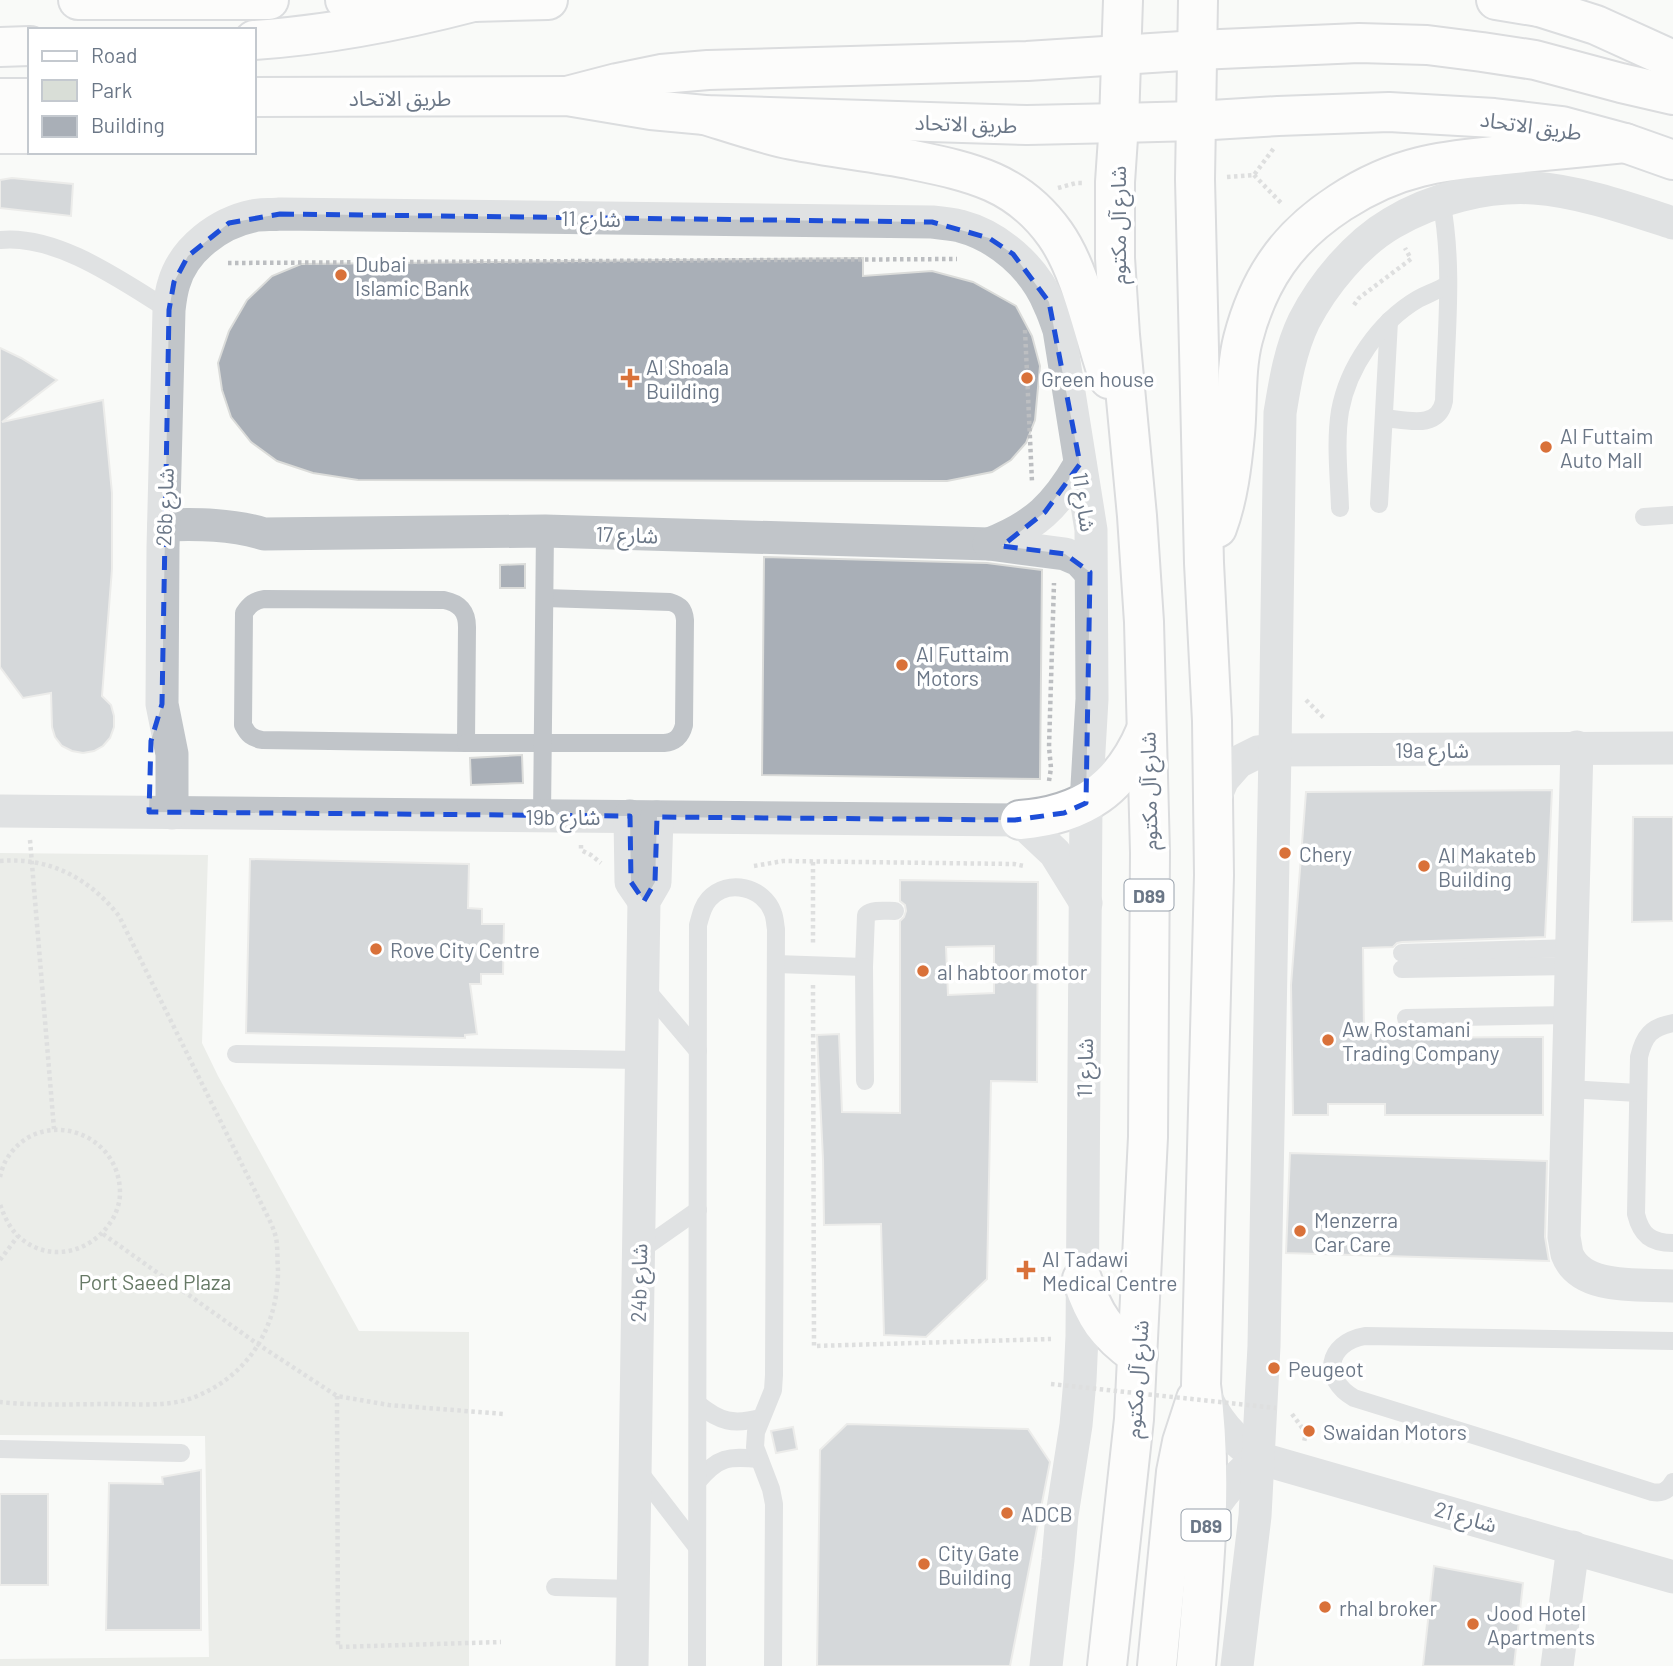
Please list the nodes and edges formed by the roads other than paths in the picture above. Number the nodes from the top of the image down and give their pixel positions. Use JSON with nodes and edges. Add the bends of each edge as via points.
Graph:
{"nodes":[{"id":1,"x":78,"y":0,"type":"edge"},
{"id":2,"x":269,"y":0,"type":"edge"},
{"id":3,"x":345,"y":0,"type":"edge"},
{"id":4,"x":548,"y":0,"type":"edge"},
{"id":5,"x":1123,"y":0,"type":"edge"},
{"id":6,"x":1198,"y":0,"type":"edge"},
{"id":7,"x":1496,"y":0,"type":"edge"},
{"id":8,"x":155,"y":1,"type":"edge"},
{"id":9,"x":473,"y":2,"type":"junction"},
{"id":10,"x":1531,"y":3,"type":"edge"},
{"id":11,"x":256,"y":40,"type":"edge"},
{"id":12,"x":28,"y":46,"type":"edge"},
{"id":13,"x":0,"y":47,"type":"edge"},
{"id":14,"x":1198,"y":50,"type":"junction"},
{"id":15,"x":1122,"y":55,"type":"junction"},
{"id":16,"x":1673,"y":60,"type":"edge"},
{"id":17,"x":1673,"y":95,"type":"edge"},
{"id":18,"x":567,"y":96,"type":"junction"},
{"id":19,"x":256,"y":97,"type":"edge"},
{"id":20,"x":0,"y":98,"type":"edge"},
{"id":21,"x":28,"y":98,"type":"edge"},
{"id":22,"x":705,"y":115,"type":"junction"},
{"id":23,"x":1195,"y":121,"type":"junction"},
{"id":24,"x":1119,"y":123,"type":"junction"},
{"id":25,"x":28,"y":134,"type":"edge"},
{"id":26,"x":0,"y":135,"type":"edge"},
{"id":27,"x":1625,"y":143,"type":"junction"},
{"id":28,"x":1673,"y":160,"type":"edge"},
{"id":29,"x":1441,"y":200,"type":"junction"},
{"id":30,"x":1673,"y":223,"type":"edge"},
{"id":31,"x":0,"y":240,"type":"edge"},
{"id":32,"x":1447,"y":285,"type":"junction"},
{"id":33,"x":169,"y":310,"type":"junction"},
{"id":34,"x":1390,"y":321,"type":"junction"},
{"id":35,"x":1127,"y":411,"type":"junction"},
{"id":36,"x":1384,"y":418,"type":"junction"},
{"id":37,"x":1080,"y":464,"type":"junction"},
{"id":38,"x":1379,"y":504,"type":"dead end"},
{"id":39,"x":1340,"y":508,"type":"dead end"},
{"id":40,"x":1673,"y":514,"type":"edge"},
{"id":41,"x":1644,"y":517,"type":"dead end"},
{"id":42,"x":545,"y":531,"type":"junction"},
{"id":43,"x":164,"y":537,"type":"junction"},
{"id":44,"x":989,"y":544,"type":"junction"},
{"id":45,"x":1204,"y":563,"type":"junction"},
{"id":46,"x":1090,"y":572,"type":"junction"},
{"id":47,"x":545,"y":598,"type":"junction"},
{"id":48,"x":1147,"y":728,"type":"junction"},
{"id":49,"x":466,"y":743,"type":"junction"},
{"id":50,"x":543,"y":744,"type":"junction"},
{"id":51,"x":1577,"y":747,"type":"junction"},
{"id":52,"x":1673,"y":748,"type":"edge"},
{"id":53,"x":1276,"y":750,"type":"junction"},
{"id":54,"x":1214,"y":800,"type":"junction"},
{"id":55,"x":1086,"y":803,"type":"junction"},
{"id":56,"x":16,"y":811,"type":"edge"},
{"id":57,"x":160,"y":812,"type":"junction"},
{"id":58,"x":542,"y":816,"type":"junction"},
{"id":59,"x":644,"y":817,"type":"junction"},
{"id":60,"x":1017,"y":820,"type":"junction"},
{"id":61,"x":1086,"y":903,"type":"junction"},
{"id":62,"x":895,"y":911,"type":"dead end"},
{"id":63,"x":1572,"y":957,"type":"junction"},
{"id":64,"x":1402,"y":961,"type":"dead end"},
{"id":65,"x":776,"y":964,"type":"junction"},
{"id":66,"x":864,"y":967,"type":"junction"},
{"id":67,"x":642,"y":985,"type":"junction"},
{"id":68,"x":1570,"y":1015,"type":"junction"},
{"id":69,"x":1406,"y":1018,"type":"dead end"},
{"id":70,"x":1673,"y":1023,"type":"edge"},
{"id":71,"x":698,"y":1051,"type":"junction"},
{"id":72,"x":236,"y":1054,"type":"dead end"},
{"id":73,"x":641,"y":1060,"type":"junction"},
{"id":74,"x":865,"y":1082,"type":"dead end"},
{"id":75,"x":1568,"y":1089,"type":"junction"},
{"id":76,"x":1638,"y":1093,"type":"junction"},
{"id":77,"x":698,"y":1210,"type":"junction"},
{"id":78,"x":1673,"y":1243,"type":"edge"},
{"id":79,"x":638,"y":1252,"type":"junction"},
{"id":80,"x":1082,"y":1279,"type":"junction"},
{"id":81,"x":1673,"y":1286,"type":"edge"},
{"id":82,"x":1673,"y":1341,"type":"edge"},
{"id":83,"x":1138,"y":1356,"type":"junction"},
{"id":84,"x":1201,"y":1385,"type":"junction"},
{"id":85,"x":698,"y":1404,"type":"junction"},
{"id":86,"x":761,"y":1418,"type":"junction"},
{"id":87,"x":0,"y":1449,"type":"edge"},
{"id":88,"x":181,"y":1453,"type":"dead end"},
{"id":89,"x":1258,"y":1458,"type":"junction"},
{"id":90,"x":759,"y":1459,"type":"junction"},
{"id":91,"x":635,"y":1467,"type":"junction"},
{"id":92,"x":698,"y":1481,"type":"junction"},
{"id":93,"x":1673,"y":1482,"type":"edge"},
{"id":94,"x":1206,"y":1520,"type":"junction"},
{"id":95,"x":697,"y":1547,"type":"junction"},
{"id":96,"x":1573,"y":1547,"type":"junction"},
{"id":97,"x":1673,"y":1577,"type":"edge"},
{"id":98,"x":555,"y":1587,"type":"dead end"},
{"id":99,"x":634,"y":1589,"type":"junction"},
{"id":100,"x":632,"y":1666,"type":"edge"},
{"id":101,"x":698,"y":1666,"type":"edge"},
{"id":102,"x":773,"y":1666,"type":"edge"},
{"id":103,"x":1046,"y":1666,"type":"edge"},
{"id":104,"x":1107,"y":1666,"type":"edge"},
{"id":105,"x":1157,"y":1666,"type":"edge"},
{"id":106,"x":1196,"y":1666,"type":"edge"},
{"id":107,"x":1237,"y":1666,"type":"edge"},
{"id":108,"x":1557,"y":1666,"type":"edge"}],
"edges":[{"from":1,"to":8,"type":"main road"},
{"from":2,"to":8,"type":"main road"},
{"from":3,"to":9,"type":"main road"},
{"from":4,"to":9,"type":"main road"},
{"from":5,"to":15,"type":"main road","name":"شارع آل مكتوم","number":"D89"},
{"from":6,"to":14,"type":"main road","number":"D89"},
{"from":7,"to":10,"type":"main road"},
{"from":9,"to":11,"type":"main road","via":[[328,33]]},
{"from":10,"to":16,"type":"main road","via":[[1596,25]]},
{"from":12,"to":13,"type":"main road"},
{"from":14,"to":15,"type":"main road"},
{"from":14,"to":17,"type":"main road","via":[[1359,43],[1427,46],[1535,60]]},
{"from":14,"to":23,"type":"main road","number":"D89"},
{"from":15,"to":18,"type":"main road","via":[[709,70],[617,82]]},
{"from":15,"to":24,"type":"main road","name":"شارع آل مكتوم","number":"D89"},
{"from":18,"to":19,"type":"main road","name":"طريق الاتحاد"},
{"from":18,"to":22,"type":"main road","name":"طريق الاتحاد"},
{"from":20,"to":21,"type":"main road"},
{"from":22,"to":24,"type":"main road","name":"طريق الاتحاد","via":[[1027,125]]},
{"from":22,"to":35,"type":"main road","via":[[790,140],[954,168],[985,177],[1012,192],[1055,234],[1069,258],[1110,382]]},
{"from":23,"to":24,"type":"main road","name":"طريق الاتحاد"},
{"from":23,"to":27,"type":"main road","name":"طريق الاتحاد","via":[[1389,112],[1562,126]]},
{"from":23,"to":45,"type":"main road","number":"D89"},
{"from":24,"to":35,"type":"main road","name":"شارع آل مكتوم","number":"D89","via":[[1115,258]]},
{"from":25,"to":26,"type":"main road"},
{"from":27,"to":28,"type":"main road","name":"طريق الاتحاد"},
{"from":27,"to":45,"type":"main road","via":[[1420,167],[1378,181],[1340,202],[1306,229],[1277,261],[1256,299],[1242,341],[1229,478]]},
{"from":29,"to":30,"type":"street","via":[[1487,189],[1534,188],[1581,196]]},
{"from":29,"to":32,"type":"lane"},
{"from":29,"to":53,"type":"street","via":[[1391,223],[1360,247],[1328,282],[1304,322],[1287,366],[1280,413]]},
{"from":31,"to":33,"type":"lane","via":[[56,247]]},
{"from":32,"to":34,"type":"lane","via":[[1416,300]]},
{"from":32,"to":36,"type":"lane","via":[[1442,409],[1430,420]]},
{"from":33,"to":37,"type":"street","name":"شارع 11","via":[[174,282],[188,256],[229,223],[254,216],[942,223],[989,238],[1013,254],[1049,302],[1059,330]]},
{"from":33,"to":43,"type":"street","name":"26b شارع"},
{"from":34,"to":36,"type":"lane"},
{"from":34,"to":39,"type":"lane","via":[[1367,347],[1340,410]]},
{"from":35,"to":48,"type":"main road","name":"شارع آل مكتوم","number":"D89"},
{"from":36,"to":38,"type":"lane"},
{"from":37,"to":44,"type":"street","name":"شارع 17","via":[[1045,512]]},
{"from":37,"to":46,"type":"street","name":"شارع 11","via":[[1091,530]]},
{"from":40,"to":41,"type":"lane"},
{"from":42,"to":43,"type":"street","name":"شارع 17","via":[[264,534],[217,525]]},
{"from":42,"to":44,"type":"street","name":"شارع 17"},
{"from":42,"to":47,"type":"lane"},
{"from":43,"to":57,"type":"street","name":"26b شارع","via":[[162,704],[172,754]]},
{"from":44,"to":46,"type":"street","name":"شارع 17","via":[[1065,554]]},
{"from":45,"to":54,"type":"main road","number":"D89"},
{"from":46,"to":55,"type":"street","name":"شارع 11","via":[[1092,699]]},
{"from":47,"to":50,"type":"lane"},
{"from":47,"to":50,"type":"lane","via":[[670,602],[682,607],[685,712],[682,733],[671,742]]},
{"from":48,"to":55,"type":"main road","via":[[1124,771]]},
{"from":48,"to":83,"type":"main road","name":"شارع آل مكتوم","number":"D89","via":[[1148,1137]]},
{"from":49,"to":49,"type":"lane","via":[[467,617],[454,602],[264,599],[244,613],[243,725],[254,738]]},
{"from":49,"to":50,"type":"lane"},
{"from":50,"to":58,"type":"lane"},
{"from":51,"to":52,"type":"street","name":"19a شارع"},
{"from":51,"to":53,"type":"street","name":"19a شارع"},
{"from":51,"to":63,"type":"street"},
{"from":53,"to":54,"type":"street","name":"19a شارع","via":[[1258,752],[1238,762],[1223,779]]},
{"from":53,"to":89,"type":"street"},
{"from":54,"to":84,"type":"main road","number":"D89"},
{"from":55,"to":60,"type":"main road","via":[[1064,813]]},
{"from":55,"to":61,"type":"street","name":"شارع 11"},
{"from":56,"to":57,"type":"street","name":"19b شارع"},
{"from":57,"to":58,"type":"street","name":"19b شارع"},
{"from":58,"to":59,"type":"street","name":"19b شارع"},
{"from":59,"to":60,"type":"street","name":"19b شارع"},
{"from":59,"to":67,"type":"street","name":"24b شارع","via":[[655,882],[643,901]]},
{"from":60,"to":61,"type":"street","via":[[1055,853]]},
{"from":61,"to":80,"type":"street","name":"شارع 11"},
{"from":62,"to":66,"type":"lane","via":[[866,915]]},
{"from":63,"to":64,"type":"lane"},
{"from":63,"to":68,"type":"street"},
{"from":65,"to":66,"type":"lane"},
{"from":65,"to":71,"type":"lane","via":[[774,914],[767,900],[739,887],[711,897],[698,925]]},
{"from":65,"to":86,"type":"lane","via":[[774,1375]]},
{"from":66,"to":74,"type":"lane"},
{"from":67,"to":71,"type":"lane"},
{"from":67,"to":73,"type":"street","name":"24b شارع"},
{"from":68,"to":69,"type":"lane"},
{"from":68,"to":75,"type":"street"},
{"from":70,"to":76,"type":"lane","via":[[1650,1032],[1643,1043]]},
{"from":71,"to":77,"type":"lane"},
{"from":72,"to":73,"type":"lane"},
{"from":73,"to":79,"type":"street","name":"24b شارع"},
{"from":75,"to":76,"type":"lane"},
{"from":75,"to":81,"type":"street","via":[[1564,1237],[1568,1255],[1578,1270],[1592,1279]]},
{"from":76,"to":78,"type":"lane","via":[[1638,1225],[1655,1241]]},
{"from":77,"to":79,"type":"lane"},
{"from":77,"to":85,"type":"lane"},
{"from":79,"to":91,"type":"street","name":"24b شارع"},
{"from":80,"to":83,"type":"main road","via":[[1102,1324]]},
{"from":80,"to":103,"type":"street","name":"شارع 11","via":[[1076,1425]]},
{"from":82,"to":93,"type":"lane","via":[[1365,1336],[1340,1345],[1332,1369],[1335,1382],[1354,1398],[1652,1492],[1665,1492]]},
{"from":83,"to":104,"type":"main road","name":"شارع آل مكتوم","number":"D89"},
{"from":84,"to":89,"type":"street","name":"شارع 21","via":[[1223,1428]]},
{"from":84,"to":94,"type":"main road","number":"D89","via":[[1208,1452]]},
{"from":84,"to":105,"type":"main road","via":[[1176,1472]]},
{"from":85,"to":86,"type":"lane","via":[[727,1422]]},
{"from":85,"to":92,"type":"lane"},
{"from":86,"to":90,"type":"lane","via":[[755,1447]]},
{"from":87,"to":88,"type":"lane"},
{"from":89,"to":94,"type":"street","via":[[1229,1485]]},
{"from":89,"to":96,"type":"street","name":"شارع 21"},
{"from":89,"to":107,"type":"street"},
{"from":90,"to":92,"type":"lane","via":[[724,1459]]},
{"from":90,"to":102,"type":"lane","via":[[774,1504]]},
{"from":91,"to":95,"type":"lane"},
{"from":91,"to":99,"type":"street","name":"24b شارع"},
{"from":92,"to":95,"type":"lane"},
{"from":94,"to":106,"type":"main road","number":"D89"},
{"from":95,"to":101,"type":"lane"},
{"from":96,"to":97,"type":"street","name":"شارع 21"},
{"from":96,"to":108,"type":"street"},
{"from":98,"to":99,"type":"lane"},
{"from":99,"to":100,"type":"street","name":"24b شارع"}]}
